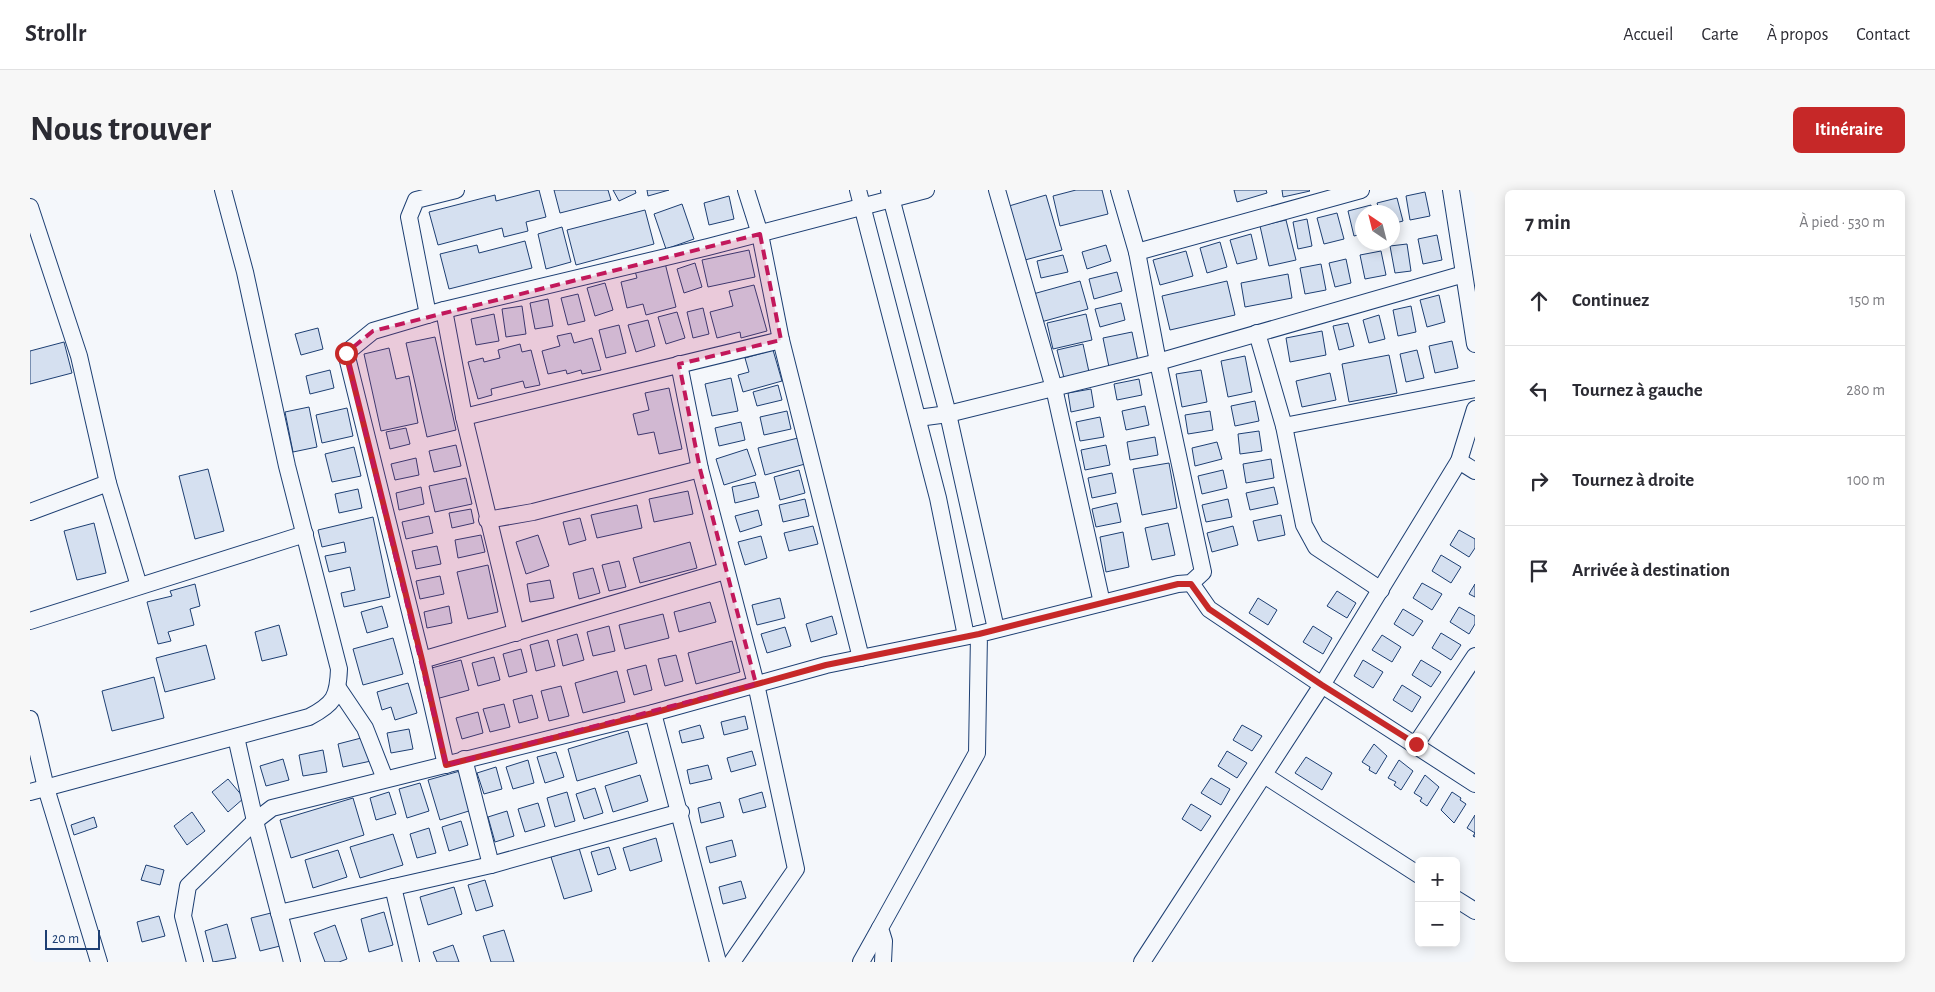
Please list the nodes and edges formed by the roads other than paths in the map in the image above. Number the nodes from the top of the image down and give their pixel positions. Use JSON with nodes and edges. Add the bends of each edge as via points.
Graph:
{"nodes":[{"id":1,"x":223,"y":190,"type":"edge"},
{"id":2,"x":456,"y":190,"type":"edge"},
{"id":3,"x":746,"y":190,"type":"edge"},
{"id":4,"x":858,"y":190,"type":"edge"},
{"id":5,"x":926,"y":190,"type":"edge"},
{"id":6,"x":997,"y":190,"type":"edge"},
{"id":7,"x":1119,"y":190,"type":"edge"},
{"id":8,"x":1361,"y":190,"type":"edge"},
{"id":9,"x":1451,"y":190,"type":"edge"},
{"id":10,"x":890,"y":195,"type":"edge"},
{"id":11,"x":30,"y":206,"type":"edge"},
{"id":12,"x":862,"y":207,"type":"junction"},
{"id":13,"x":760,"y":234,"type":"junction"},
{"id":14,"x":1137,"y":252,"type":"junction"},
{"id":15,"x":1464,"y":274,"type":"junction"},
{"id":16,"x":436,"y":313,"type":"junction"},
{"id":17,"x":1257,"y":334,"type":"junction"},
{"id":18,"x":781,"y":340,"type":"junction"},
{"id":19,"x":1475,"y":344,"type":"edge"},
{"id":20,"x":1158,"y":362,"type":"junction"},
{"id":21,"x":679,"y":364,"type":"junction"},
{"id":22,"x":1054,"y":388,"type":"junction"},
{"id":23,"x":1475,"y":389,"type":"edge"},
{"id":24,"x":1475,"y":409,"type":"edge"},
{"id":25,"x":948,"y":414,"type":"junction"},
{"id":26,"x":464,"y":417,"type":"junction"},
{"id":27,"x":918,"y":418,"type":"junction"},
{"id":28,"x":1284,"y":426,"type":"junction"},
{"id":29,"x":1460,"y":461,"type":"junction"},
{"id":30,"x":700,"y":469,"type":"junction"},
{"id":31,"x":1475,"y":471,"type":"edge"},
{"id":32,"x":108,"y":483,"type":"junction"},
{"id":33,"x":30,"y":512,"type":"edge"},
{"id":34,"x":487,"y":520,"type":"junction"},
{"id":35,"x":305,"y":534,"type":"junction"},
{"id":36,"x":725,"y":571,"type":"junction"},
{"id":37,"x":1191,"y":584,"type":"junction"},
{"id":38,"x":139,"y":586,"type":"junction"},
{"id":39,"x":1380,"y":590,"type":"junction"},
{"id":40,"x":1102,"y":603,"type":"junction"},
{"id":41,"x":30,"y":621,"type":"edge"},
{"id":42,"x":996,"y":629,"type":"junction"},
{"id":43,"x":516,"y":633,"type":"junction"},
{"id":44,"x":973,"y":635,"type":"junction"},
{"id":45,"x":1475,"y":656,"type":"edge"},
{"id":46,"x":861,"y":658,"type":"junction"},
{"id":47,"x":422,"y":660,"type":"junction"},
{"id":48,"x":756,"y":684,"type":"junction"},
{"id":49,"x":1322,"y":685,"type":"junction"},
{"id":50,"x":338,"y":688,"type":"junction"},
{"id":51,"x":653,"y":713,"type":"junction"},
{"id":52,"x":30,"y":719,"type":"edge"},
{"id":53,"x":236,"y":737,"type":"junction"},
{"id":54,"x":1416,"y":744,"type":"junction"},
{"id":55,"x":464,"y":759,"type":"junction"},
{"id":56,"x":446,"y":765,"type":"junction"},
{"id":57,"x":1264,"y":774,"type":"junction"},
{"id":58,"x":385,"y":780,"type":"junction"},
{"id":59,"x":1475,"y":784,"type":"edge"},
{"id":60,"x":46,"y":788,"type":"junction"},
{"id":61,"x":30,"y":792,"type":"edge"},
{"id":62,"x":681,"y":812,"type":"junction"},
{"id":63,"x":255,"y":821,"type":"junction"},
{"id":64,"x":490,"y":865,"type":"junction"},
{"id":65,"x":1415,"y":872,"type":"edge"},
{"id":66,"x":393,"y":887,"type":"junction"},
{"id":67,"x":1460,"y":902,"type":"edge"},
{"id":68,"x":1475,"y":912,"type":"edge"},
{"id":69,"x":279,"y":913,"type":"junction"},
{"id":70,"x":880,"y":928,"type":"junction"},
{"id":71,"x":99,"y":962,"type":"edge"},
{"id":72,"x":195,"y":962,"type":"edge"},
{"id":73,"x":292,"y":962,"type":"edge"},
{"id":74,"x":411,"y":962,"type":"edge"},
{"id":75,"x":718,"y":962,"type":"edge"},
{"id":76,"x":732,"y":962,"type":"edge"},
{"id":77,"x":861,"y":962,"type":"edge"},
{"id":78,"x":883,"y":962,"type":"edge"},
{"id":79,"x":1142,"y":962,"type":"edge"}],
"edges":[{"from":1,"to":35,"type":"street"},
{"from":2,"to":16,"type":"street","via":[[416,200],[409,217]]},
{"from":3,"to":13,"type":"street"},
{"from":4,"to":12,"type":"street"},
{"from":5,"to":10,"type":"street"},
{"from":6,"to":22,"type":"street"},
{"from":7,"to":14,"type":"street"},
{"from":8,"to":14,"type":"street"},
{"from":9,"to":15,"type":"street"},
{"from":10,"to":12,"type":"street"},
{"from":10,"to":25,"type":"street"},
{"from":11,"to":32,"type":"street","via":[[79,356]]},
{"from":12,"to":13,"type":"street"},
{"from":12,"to":27,"type":"street"},
{"from":13,"to":16,"type":"street"},
{"from":13,"to":18,"type":"street"},
{"from":14,"to":20,"type":"street"},
{"from":15,"to":17,"type":"street"},
{"from":15,"to":19,"type":"street"},
{"from":16,"to":26,"type":"street"},
{"from":16,"to":47,"type":"street","via":[[373,331],[346,353]]},
{"from":17,"to":20,"type":"street"},
{"from":17,"to":28,"type":"street"},
{"from":18,"to":21,"type":"street"},
{"from":18,"to":46,"type":"street"},
{"from":20,"to":22,"type":"street"},
{"from":20,"to":37,"type":"street","via":[[1203,572]]},
{"from":21,"to":26,"type":"street"},
{"from":21,"to":30,"type":"street"},
{"from":22,"to":25,"type":"street"},
{"from":22,"to":40,"type":"street"},
{"from":23,"to":28,"type":"street"},
{"from":24,"to":29,"type":"street"},
{"from":25,"to":27,"type":"street"},
{"from":25,"to":42,"type":"street"},
{"from":26,"to":34,"type":"street"},
{"from":27,"to":44,"type":"street"},
{"from":28,"to":39,"type":"street","via":[[1304,525],[1316,547]]},
{"from":29,"to":31,"type":"street"},
{"from":29,"to":39,"type":"street"},
{"from":30,"to":34,"type":"street","via":[[533,512]]},
{"from":30,"to":36,"type":"street"},
{"from":32,"to":33,"type":"street"},
{"from":32,"to":38,"type":"street"},
{"from":34,"to":43,"type":"street"},
{"from":35,"to":38,"type":"street"},
{"from":35,"to":50,"type":"street","via":[[339,669]]},
{"from":36,"to":43,"type":"street"},
{"from":36,"to":48,"type":"street"},
{"from":37,"to":40,"type":"street","via":[[1178,584]]},
{"from":37,"to":49,"type":"street","via":[[1209,609]]},
{"from":38,"to":41,"type":"street"},
{"from":39,"to":49,"type":"street"},
{"from":40,"to":42,"type":"street"},
{"from":42,"to":44,"type":"street"},
{"from":43,"to":47,"type":"street"},
{"from":44,"to":46,"type":"street"},
{"from":44,"to":70,"type":"street","via":[[977,753]]},
{"from":45,"to":54,"type":"street"},
{"from":46,"to":48,"type":"street"},
{"from":47,"to":56,"type":"street"},
{"from":48,"to":51,"type":"street"},
{"from":48,"to":76,"type":"street","via":[[796,869]]},
{"from":49,"to":54,"type":"street"},
{"from":49,"to":57,"type":"street"},
{"from":50,"to":53,"type":"street","via":[[329,706],[309,717]]},
{"from":50,"to":58,"type":"street","via":[[365,728]]},
{"from":51,"to":55,"type":"street"},
{"from":51,"to":62,"type":"street"},
{"from":52,"to":60,"type":"street"},
{"from":53,"to":60,"type":"street"},
{"from":53,"to":63,"type":"street"},
{"from":54,"to":59,"type":"street"},
{"from":55,"to":56,"type":"street"},
{"from":55,"to":64,"type":"street"},
{"from":56,"to":58,"type":"street"},
{"from":57,"to":65,"type":"street"},
{"from":57,"to":79,"type":"street"},
{"from":58,"to":63,"type":"street","via":[[272,808]]},
{"from":60,"to":61,"type":"street"},
{"from":60,"to":71,"type":"street"},
{"from":62,"to":64,"type":"street"},
{"from":62,"to":75,"type":"street"},
{"from":63,"to":69,"type":"street"},
{"from":63,"to":72,"type":"street","via":[[188,886],[183,916]]},
{"from":64,"to":66,"type":"street"},
{"from":66,"to":69,"type":"street"},
{"from":66,"to":74,"type":"street"},
{"from":67,"to":68,"type":"street"},
{"from":69,"to":73,"type":"street"},
{"from":70,"to":77,"type":"street"},
{"from":70,"to":78,"type":"street","via":[[884,941]]}]}
